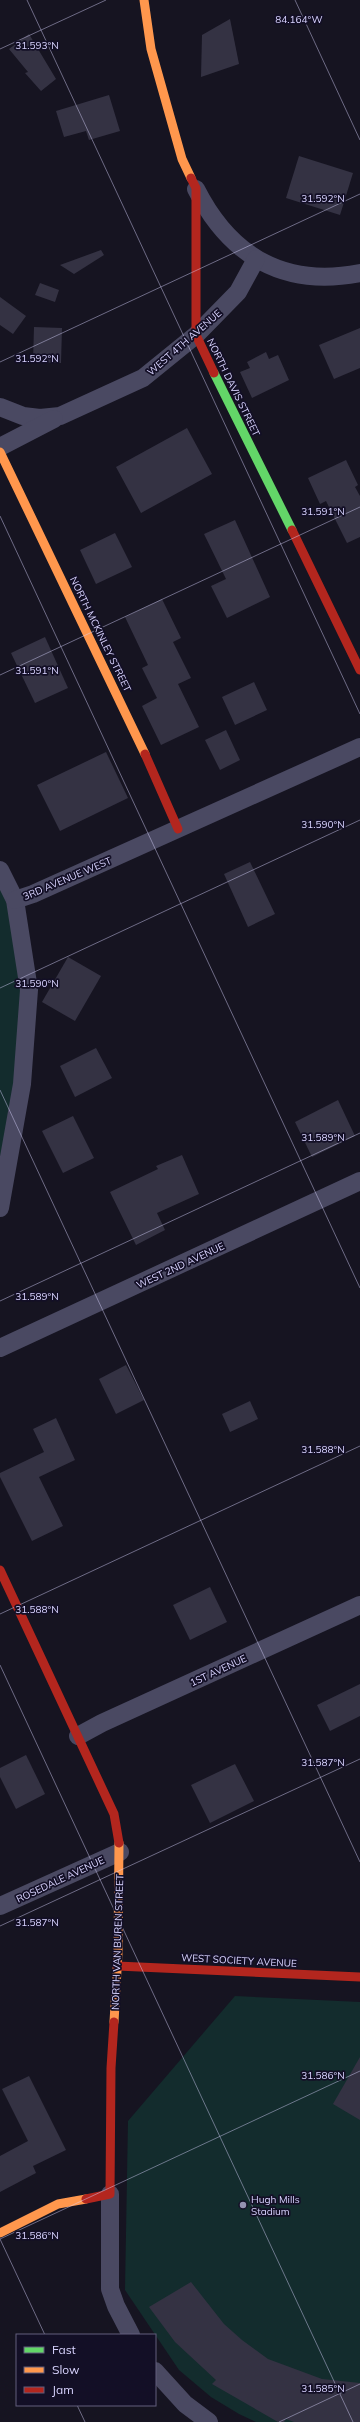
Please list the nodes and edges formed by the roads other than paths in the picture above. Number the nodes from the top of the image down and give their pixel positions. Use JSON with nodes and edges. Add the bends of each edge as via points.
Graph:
{"nodes":[{"id":1,"x":144,"y":0,"type":"edge"},
{"id":2,"x":196,"y":188,"type":"junction"},
{"id":3,"x":256,"y":259,"type":"junction"},
{"id":4,"x":360,"y":273,"type":"edge"},
{"id":5,"x":196,"y":335,"type":"junction"},
{"id":6,"x":0,"y":407,"type":"edge"},
{"id":7,"x":60,"y":416,"type":"junction"},
{"id":8,"x":0,"y":447,"type":"edge"},
{"id":9,"x":0,"y":452,"type":"edge"},
{"id":10,"x":360,"y":670,"type":"edge"},
{"id":11,"x":360,"y":747,"type":"edge"},
{"id":12,"x":178,"y":829,"type":"junction"},
{"id":13,"x":0,"y":870,"type":"edge"},
{"id":14,"x":15,"y":900,"type":"junction"},
{"id":15,"x":360,"y":1181,"type":"edge"},
{"id":16,"x":0,"y":1208,"type":"edge"},
{"id":17,"x":0,"y":1348,"type":"edge"},
{"id":18,"x":2,"y":1577,"type":"edge"},
{"id":19,"x":360,"y":1605,"type":"edge"},
{"id":20,"x":78,"y":1736,"type":"junction"},
{"id":21,"x":120,"y":1852,"type":"junction"},
{"id":22,"x":0,"y":1906,"type":"edge"},
{"id":23,"x":117,"y":1966,"type":"junction"},
{"id":24,"x":360,"y":1977,"type":"edge"},
{"id":25,"x":110,"y":2194,"type":"junction"},
{"id":26,"x":0,"y":2233,"type":"edge"},
{"id":27,"x":130,"y":2334,"type":"edge"},
{"id":28,"x":156,"y":2372,"type":"edge"},
{"id":29,"x":209,"y":2422,"type":"edge"}],
"edges":[{"from":1,"to":2,"type":"street","name":"NORTH DAVIS STREET","via":[[151,49],[182,159]]},
{"from":2,"to":3,"type":"street","via":[[208,212],[222,230]]},
{"from":2,"to":5,"type":"street","name":"NORTH DAVIS STREET"},
{"from":3,"to":4,"type":"street","via":[[294,274],[317,277]]},
{"from":3,"to":5,"type":"street","name":"WEST 4TH AVENUE","via":[[238,292]]},
{"from":5,"to":7,"type":"street","name":"WEST 4TH AVENUE","via":[[143,378]]},
{"from":5,"to":10,"type":"street","name":"NORTH DAVIS STREET"},
{"from":6,"to":7,"type":"street","name":"WEST 4TH AVENUE","via":[[23,416]]},
{"from":7,"to":8,"type":"street","name":"WEST 4TH AVENUE"},
{"from":9,"to":12,"type":"street","name":"NORTH MCKINLEY STREET","via":[[130,718]]},
{"from":11,"to":12,"type":"street","name":"3RD AVENUE WEST"},
{"from":12,"to":14,"type":"street","name":"3RD AVENUE WEST"},
{"from":13,"to":14,"type":"street"},
{"from":14,"to":16,"type":"street","name":"3RD AVENUE WEST","via":[[29,990],[22,1084]]},
{"from":15,"to":17,"type":"street","name":"WEST 2ND AVENUE"},
{"from":18,"to":20,"type":"street","name":"NORTH VAN BUREN STREET"},
{"from":19,"to":20,"type":"street","name":"1ST AVENUE"},
{"from":20,"to":21,"type":"street","name":"NORTH VAN BUREN STREET","via":[[114,1814]]},
{"from":21,"to":22,"type":"street","name":"ROSEDALE AVENUE"},
{"from":21,"to":23,"type":"street","name":"NORTH VAN BUREN STREET"},
{"from":23,"to":24,"type":"street","name":"WEST SOCIETY AVENUE"},
{"from":23,"to":25,"type":"street","name":"NORTH VAN BUREN STREET","via":[[111,2068]]},
{"from":25,"to":26,"type":"street","via":[[58,2204]]},
{"from":25,"to":27,"type":"street","name":"NORTH VAN BUREN STREET","via":[[110,2289]]},
{"from":28,"to":29,"type":"street","via":[[180,2399]]}]}
